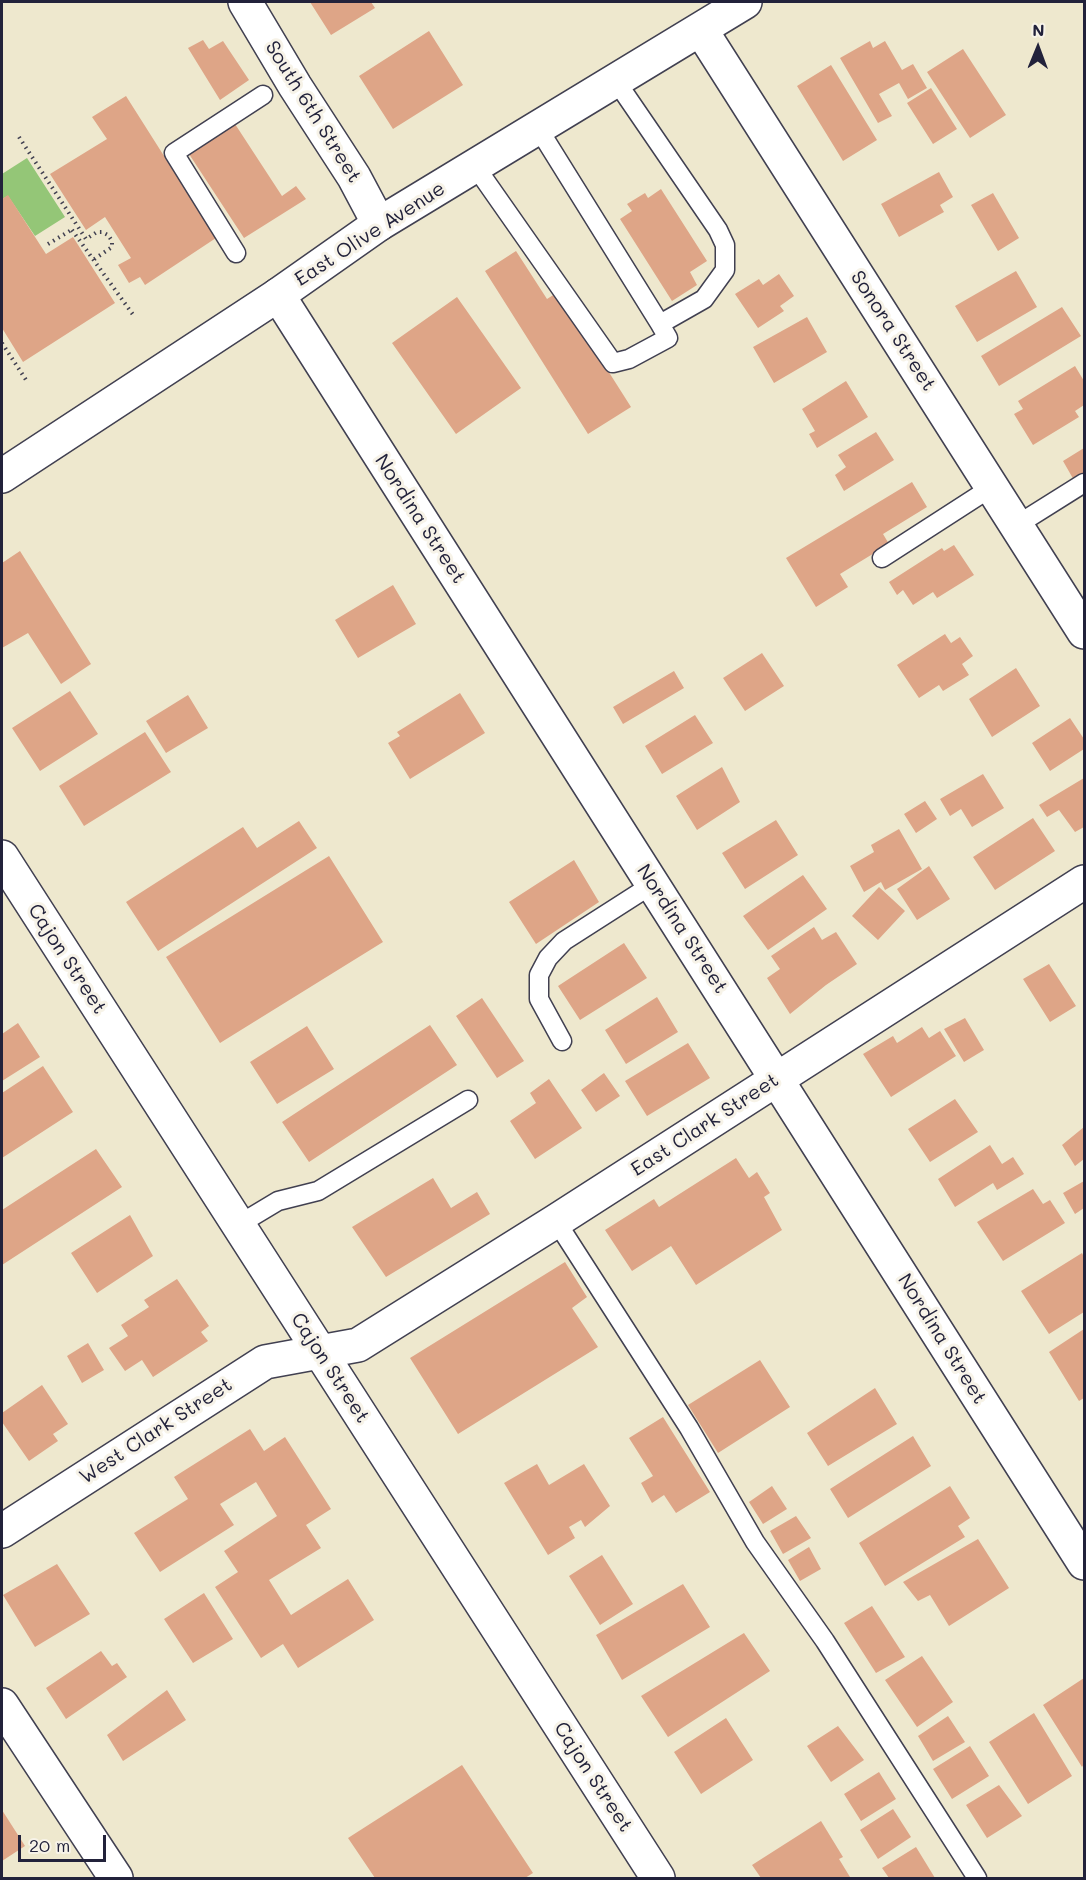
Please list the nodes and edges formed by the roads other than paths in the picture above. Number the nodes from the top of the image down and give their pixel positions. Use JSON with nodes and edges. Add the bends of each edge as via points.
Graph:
{"nodes":[{"id":1,"x":245,"y":2,"type":"edge"},
{"id":2,"x":745,"y":2,"type":"edge"},
{"id":3,"x":701,"y":30,"type":"junction"},
{"id":4,"x":616,"y":81,"type":"junction"},
{"id":5,"x":263,"y":95,"type":"dead end"},
{"id":6,"x":538,"y":128,"type":"junction"},
{"id":7,"x":475,"y":166,"type":"junction"},
{"id":8,"x":379,"y":224,"type":"junction"},
{"id":9,"x":236,"y":253,"type":"dead end"},
{"id":10,"x":278,"y":295,"type":"junction"},
{"id":11,"x":660,"y":324,"type":"junction"},
{"id":12,"x":2,"y":476,"type":"edge"},
{"id":13,"x":1084,"y":483,"type":"edge"},
{"id":14,"x":992,"y":487,"type":"junction"},
{"id":15,"x":1017,"y":525,"type":"junction"},
{"id":16,"x":882,"y":558,"type":"dead end"},
{"id":17,"x":1084,"y":632,"type":"edge"},
{"id":18,"x":2,"y":857,"type":"edge"},
{"id":19,"x":1084,"y":882,"type":"edge"},
{"id":20,"x":653,"y":884,"type":"junction"},
{"id":21,"x":562,"y":1041,"type":"dead end"},
{"id":22,"x":778,"y":1079,"type":"junction"},
{"id":23,"x":468,"y":1100,"type":"dead end"},
{"id":24,"x":556,"y":1221,"type":"junction"},
{"id":25,"x":238,"y":1225,"type":"junction"},
{"id":26,"x":319,"y":1352,"type":"junction"},
{"id":27,"x":2,"y":1531,"type":"edge"},
{"id":28,"x":1084,"y":1563,"type":"edge"},
{"id":29,"x":2,"y":1705,"type":"edge"},
{"id":30,"x":116,"y":1878,"type":"edge"},
{"id":31,"x":658,"y":1878,"type":"edge"},
{"id":32,"x":977,"y":1878,"type":"edge"}],
"edges":[{"from":1,"to":8,"type":"street","name":"South 6th Street"},
{"from":2,"to":3,"type":"street","name":"East Olive Avenue"},
{"from":3,"to":4,"type":"street","name":"East Olive Avenue"},
{"from":3,"to":14,"type":"street","name":"Sonora Street"},
{"from":4,"to":6,"type":"street","name":"East Olive Avenue"},
{"from":4,"to":11,"type":"lane","via":[[725,245],[725,270],[704,299]]},
{"from":5,"to":9,"type":"lane","via":[[174,153]]},
{"from":6,"to":7,"type":"street","name":"East Olive Avenue"},
{"from":6,"to":11,"type":"lane"},
{"from":7,"to":8,"type":"street","name":"East Olive Avenue"},
{"from":7,"to":11,"type":"lane","via":[[613,363],[630,359],[668,338]]},
{"from":8,"to":10,"type":"street","name":"East Olive Avenue"},
{"from":10,"to":12,"type":"street","name":"East Olive Avenue"},
{"from":10,"to":20,"type":"street","name":"Nordina Street"},
{"from":13,"to":15,"type":"lane"},
{"from":14,"to":15,"type":"street","name":"Sonora Street"},
{"from":14,"to":16,"type":"lane"},
{"from":15,"to":17,"type":"street","name":"Sonora Street"},
{"from":18,"to":25,"type":"street","name":"Cajon Street"},
{"from":19,"to":22,"type":"street","name":"East Clark Street"},
{"from":20,"to":21,"type":"lane","via":[[564,941],[538,975],[538,999]]},
{"from":20,"to":22,"type":"street","name":"Nordina Street"},
{"from":22,"to":24,"type":"street","name":"East Clark Street"},
{"from":22,"to":28,"type":"street","name":"Nordina Street"},
{"from":23,"to":25,"type":"lane","via":[[318,1191],[278,1201]]},
{"from":24,"to":26,"type":"street","name":"East Clark Street","via":[[358,1345]]},
{"from":24,"to":32,"type":"lane","via":[[689,1428],[755,1542],[825,1641]]},
{"from":25,"to":26,"type":"street","name":"Cajon Street"},
{"from":26,"to":27,"type":"street","name":"West Clark Street","via":[[265,1362]]},
{"from":26,"to":31,"type":"street","name":"Cajon Street"},
{"from":29,"to":30,"type":"street"}]}
